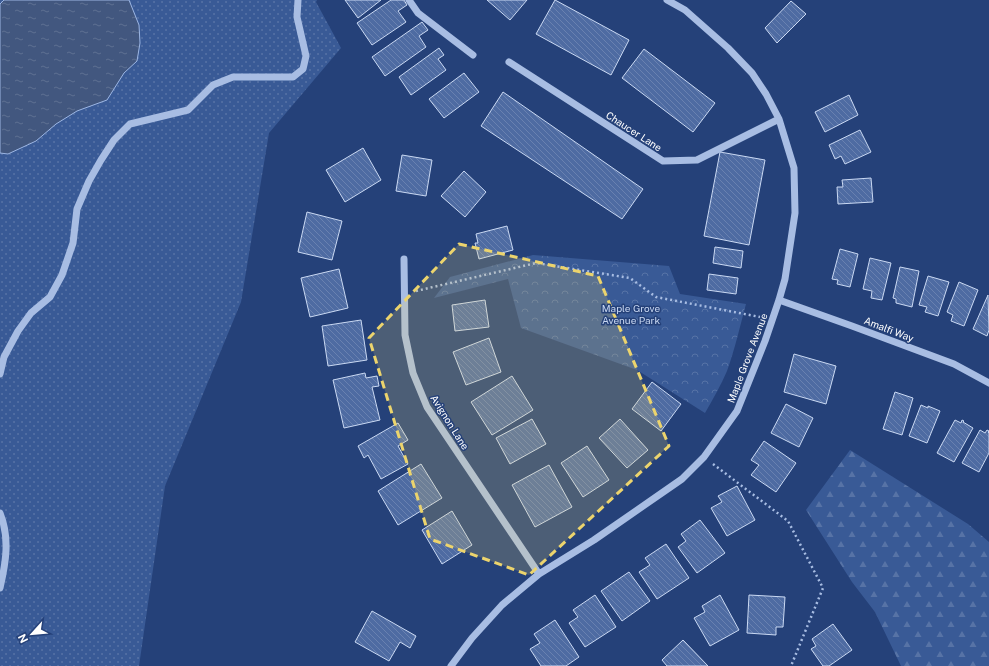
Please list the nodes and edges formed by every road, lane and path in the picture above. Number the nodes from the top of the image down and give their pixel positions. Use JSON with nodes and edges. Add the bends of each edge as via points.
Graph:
{"nodes":[{"id":1,"x":298,"y":0,"type":"edge"},
{"id":2,"x":409,"y":0,"type":"edge"},
{"id":3,"x":666,"y":0,"type":"edge"},
{"id":4,"x":473,"y":55,"type":"dead end"},
{"id":5,"x":509,"y":62,"type":"dead end"},
{"id":6,"x":779,"y":119,"type":"junction"},
{"id":7,"x":404,"y":259,"type":"dead end"},
{"id":8,"x":404,"y":294,"type":"junction"},
{"id":9,"x":779,"y":300,"type":"junction"},
{"id":10,"x":773,"y":319,"type":"junction"},
{"id":11,"x":0,"y":374,"type":"edge"},
{"id":12,"x":989,"y":382,"type":"edge"},
{"id":13,"x":704,"y":457,"type":"junction"},
{"id":14,"x":0,"y":513,"type":"edge"},
{"id":15,"x":539,"y":574,"type":"junction"},
{"id":16,"x":0,"y":588,"type":"edge"},
{"id":17,"x":451,"y":666,"type":"edge"},
{"id":18,"x":791,"y":666,"type":"edge"}],
"edges":[{"from":1,"to":11,"type":"street","via":[[297,17],[306,56],[303,69],[293,77],[232,77],[213,86],[188,110],[130,124],[114,140],[100,160],[77,209],[73,243],[62,275],[50,296],[31,313],[18,331],[4,357]]},
{"from":2,"to":4,"type":"street","via":[[418,13]]},
{"from":3,"to":6,"type":"street","name":"Maple Grove Avenue","via":[[685,10],[752,73]]},
{"from":5,"to":6,"type":"street","name":"Chaucer Lane","via":[[663,161],[697,160]]},
{"from":6,"to":9,"type":"street","name":"Maple Grove Avenue","via":[[794,168],[795,213]]},
{"from":7,"to":8,"type":"street","name":"Avignon Lane"},
{"from":8,"to":10,"type":"path","via":[[536,263],[630,278],[656,297]]},
{"from":8,"to":15,"type":"street","name":"Avignon Lane","via":[[405,335],[413,373],[427,407]]},
{"from":9,"to":10,"type":"street","name":"Maple Grove Avenue"},
{"from":9,"to":12,"type":"street","name":"Amalfi Way","via":[[954,364]]},
{"from":10,"to":13,"type":"street","name":"Maple Grove Avenue","via":[[737,412]]},
{"from":13,"to":15,"type":"street","name":"Maple Grove Avenue","via":[[682,479],[594,540]]},
{"from":13,"to":18,"type":"path","via":[[788,521],[823,588]]},
{"from":14,"to":16,"type":"street","via":[[7,546]]},
{"from":15,"to":17,"type":"street","name":"Maple Grove Avenue","via":[[502,605]]}]}
